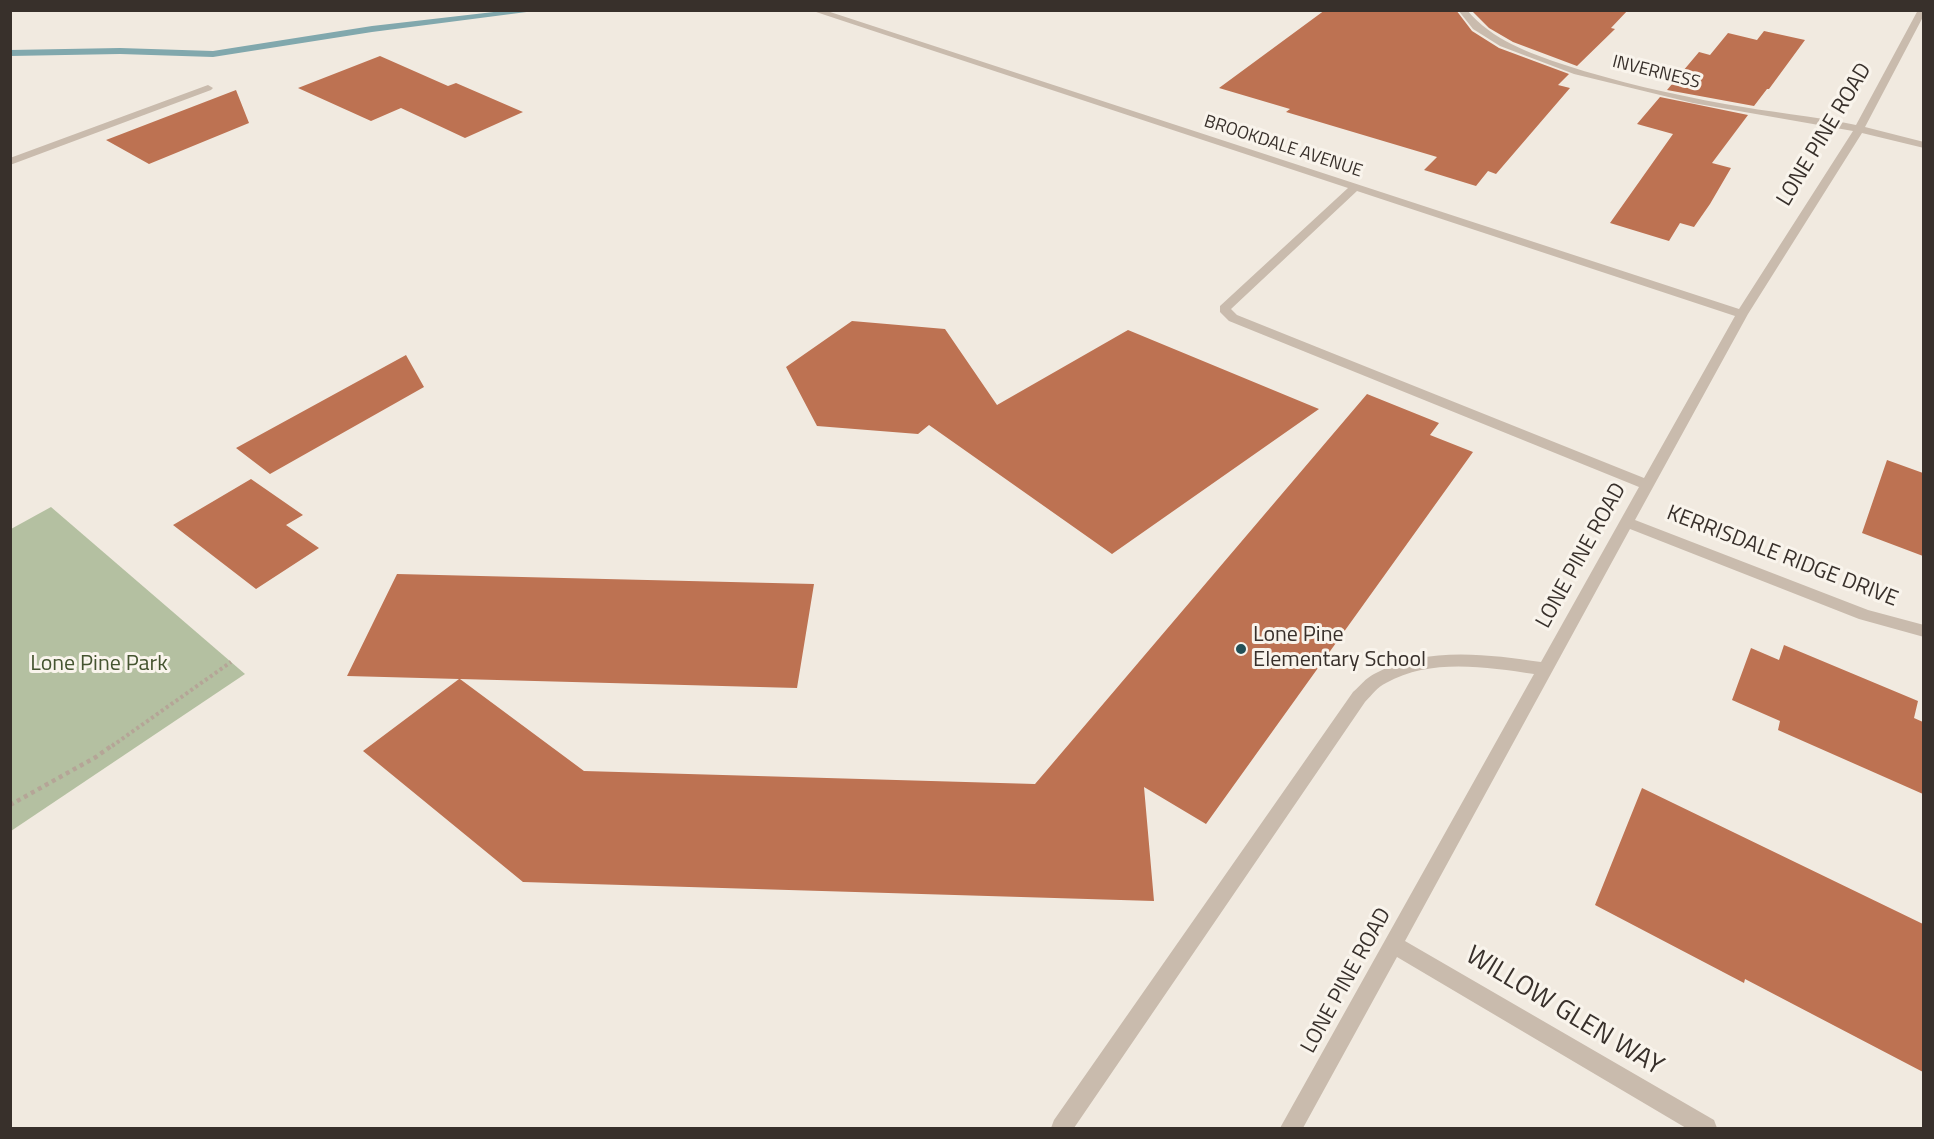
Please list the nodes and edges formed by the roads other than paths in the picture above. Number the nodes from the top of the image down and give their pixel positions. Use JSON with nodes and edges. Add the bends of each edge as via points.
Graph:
{"nodes":[{"id":1,"x":814,"y":10,"type":"edge"},
{"id":2,"x":1462,"y":10,"type":"edge"},
{"id":3,"x":1922,"y":10,"type":"edge"},
{"id":4,"x":208,"y":88,"type":"dead end"},
{"id":5,"x":1859,"y":129,"type":"junction"},
{"id":6,"x":1923,"y":145,"type":"edge"},
{"id":7,"x":10,"y":162,"type":"edge"},
{"id":8,"x":1355,"y":188,"type":"junction"},
{"id":9,"x":1742,"y":314,"type":"junction"},
{"id":10,"x":1647,"y":485,"type":"junction"},
{"id":11,"x":1626,"y":522,"type":"junction"},
{"id":12,"x":1923,"y":631,"type":"edge"},
{"id":13,"x":1544,"y":669,"type":"junction"},
{"id":14,"x":1393,"y":944,"type":"junction"},
{"id":15,"x":1062,"y":1128,"type":"edge"},
{"id":16,"x":1291,"y":1128,"type":"edge"},
{"id":17,"x":1706,"y":1128,"type":"edge"}],
"edges":[{"from":1,"to":8,"type":"street","name":"BROOKDALE AVENUE"},
{"from":2,"to":5,"type":"street","name":"INVERNESS","via":[[1476,30],[1527,56],[1720,105]]},
{"from":3,"to":5,"type":"street","name":"LONE PINE ROAD"},
{"from":4,"to":7,"type":"street"},
{"from":5,"to":6,"type":"street","name":"INVERNESS"},
{"from":5,"to":9,"type":"street","name":"LONE PINE ROAD"},
{"from":8,"to":9,"type":"street","name":"BROOKDALE AVENUE"},
{"from":8,"to":10,"type":"street","via":[[1224,309],[1227,313]]},
{"from":9,"to":10,"type":"street","name":"LONE PINE ROAD"},
{"from":10,"to":11,"type":"street","name":"LONE PINE ROAD"},
{"from":11,"to":12,"type":"street","name":"KERRISDALE RIDGE DRIVE","via":[[1864,615]]},
{"from":11,"to":13,"type":"street","name":"LONE PINE ROAD"},
{"from":13,"to":14,"type":"street","name":"LONE PINE ROAD"},
{"from":13,"to":15,"type":"street","via":[[1463,661],[1430,662],[1378,679],[1359,697]]},
{"from":14,"to":16,"type":"street","name":"LONE PINE ROAD"},
{"from":14,"to":17,"type":"street","name":"WILLOW GLEN WAY"}]}
